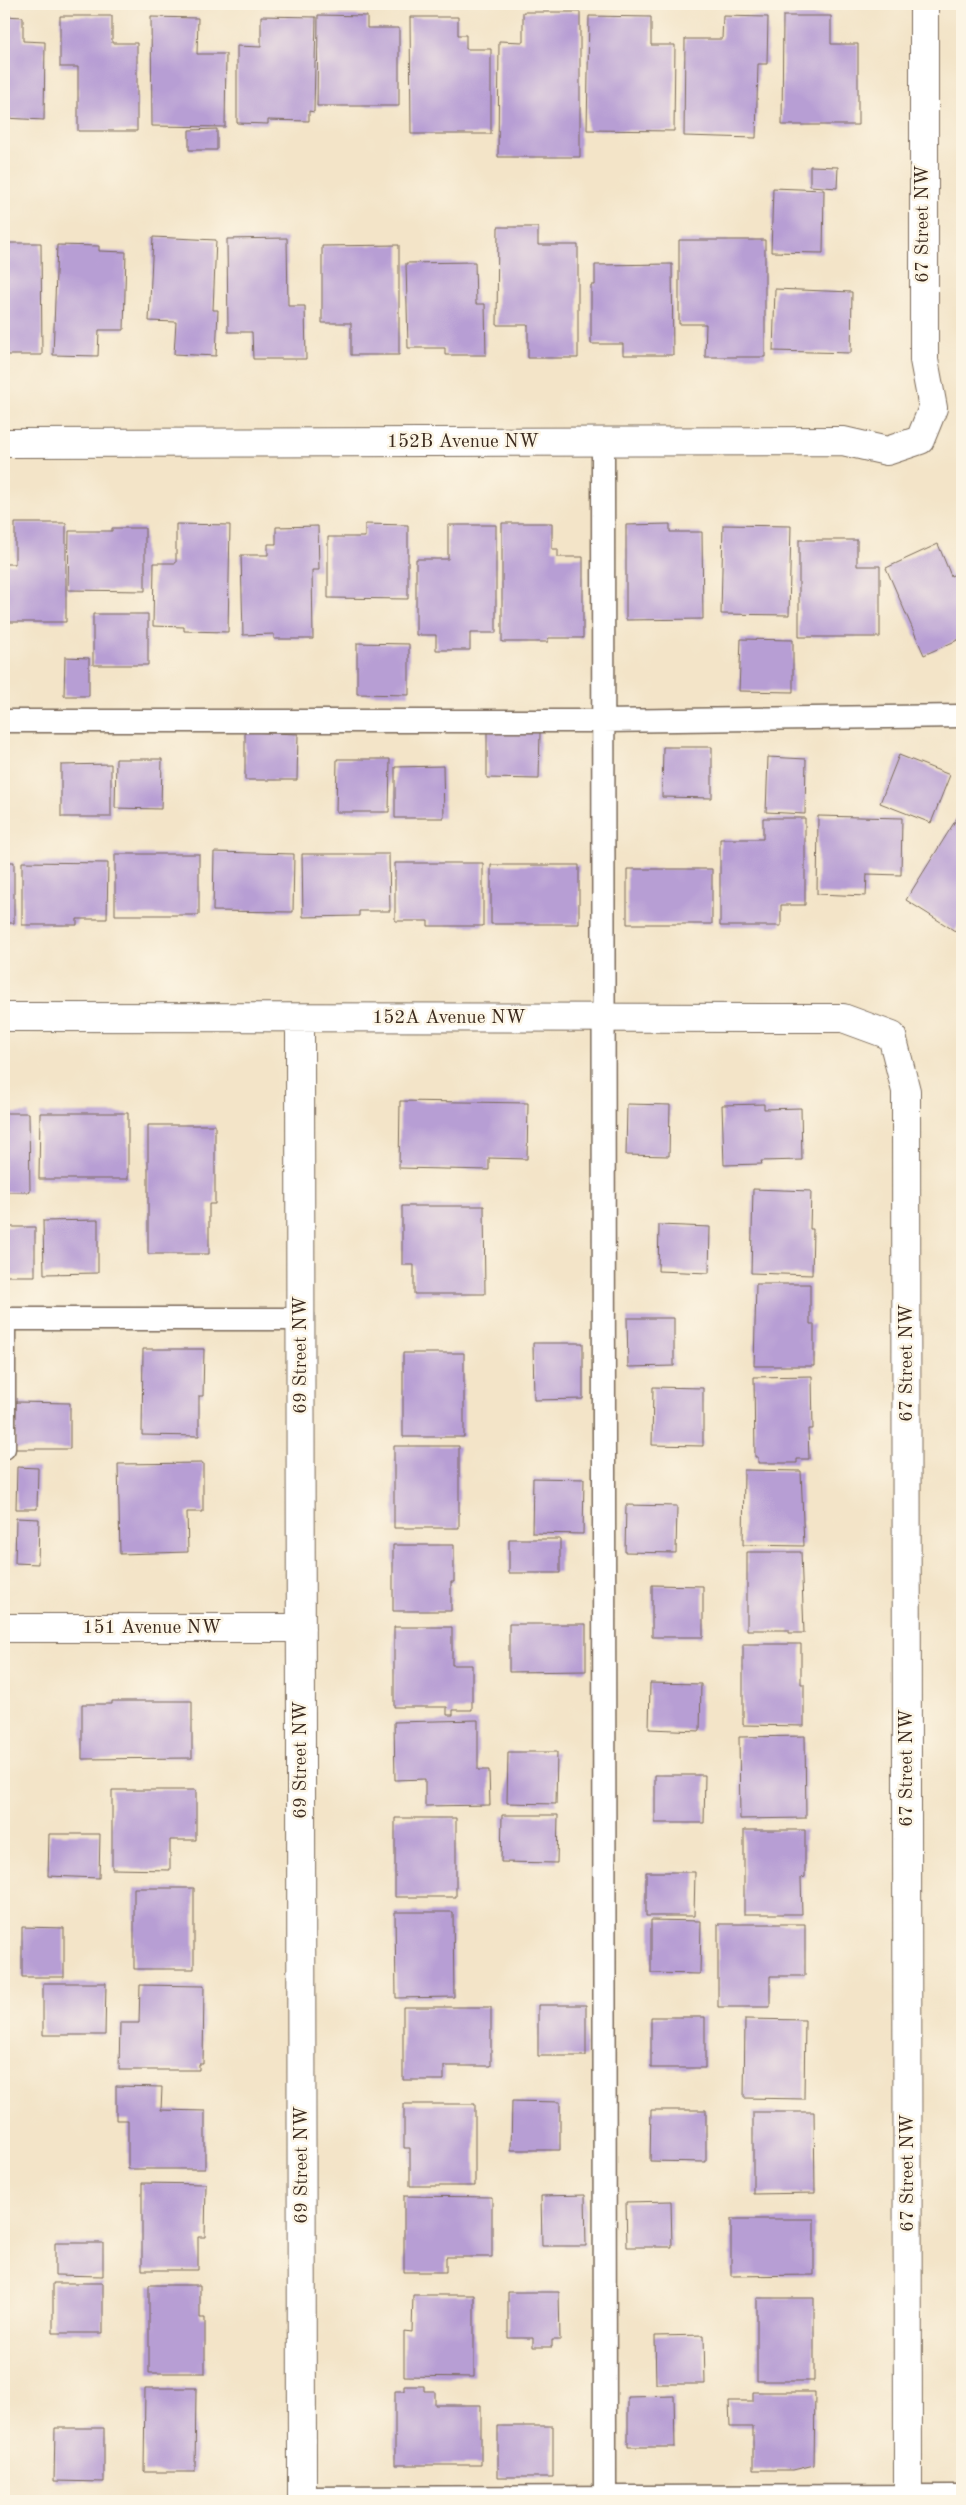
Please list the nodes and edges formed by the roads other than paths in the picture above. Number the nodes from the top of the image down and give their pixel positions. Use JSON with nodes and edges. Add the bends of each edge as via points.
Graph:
{"nodes":[{"id":1,"x":924,"y":4,"type":"edge"},
{"id":2,"x":920,"y":440,"type":"joint"},
{"id":3,"x":603,"y":442,"type":"junction"},
{"id":4,"x":4,"y":443,"type":"edge"},
{"id":5,"x":962,"y":716,"type":"edge"},
{"id":6,"x":4,"y":721,"type":"edge"},
{"id":7,"x":603,"y":722,"type":"junction"},
{"id":8,"x":4,"y":1017,"type":"edge"},
{"id":9,"x":300,"y":1018,"type":"junction"},
{"id":10,"x":603,"y":1018,"type":"junction"},
{"id":11,"x":892,"y":1036,"type":"joint"},
{"id":12,"x":4,"y":1319,"type":"edge"},
{"id":13,"x":301,"y":1319,"type":"junction"},
{"id":14,"x":4,"y":1448,"type":"edge"},
{"id":15,"x":4,"y":1628,"type":"edge"},
{"id":16,"x":301,"y":1628,"type":"junction"},
{"id":17,"x":962,"y":2496,"type":"edge"},
{"id":18,"x":605,"y":2498,"type":"junction"},
{"id":19,"x":302,"y":2499,"type":"edge"},
{"id":20,"x":908,"y":2499,"type":"edge"}],
"edges":[{"from":1,"to":2,"type":"street","name":"67 Street NW","via":[[924,360],[933,408]]},
{"from":2,"to":3,"type":"street","name":"152B Avenue NW","via":[[887,451],[843,441]]},
{"from":3,"to":4,"type":"street","name":"152B Avenue NW"},
{"from":3,"to":7,"type":"lane"},
{"from":5,"to":7,"type":"lane"},
{"from":6,"to":7,"type":"lane"},
{"from":7,"to":10,"type":"lane"},
{"from":8,"to":9,"type":"street","name":"152A Avenue NW"},
{"from":9,"to":10,"type":"street","name":"152A Avenue NW"},
{"from":9,"to":13,"type":"street","name":"69 Street NW"},
{"from":10,"to":11,"type":"street","name":"152A Avenue NW","via":[[843,1018]]},
{"from":10,"to":18,"type":"lane"},
{"from":11,"to":20,"type":"street","name":"67 Street NW","via":[[906,1091]]},
{"from":12,"to":13,"type":"lane"},
{"from":12,"to":14,"type":"lane"},
{"from":13,"to":16,"type":"street","name":"69 Street NW"},
{"from":15,"to":16,"type":"street","name":"151 Avenue NW"},
{"from":16,"to":19,"type":"street","name":"69 Street NW"},
{"from":17,"to":20,"type":"lane"},
{"from":18,"to":19,"type":"lane"},
{"from":18,"to":20,"type":"lane"}]}
